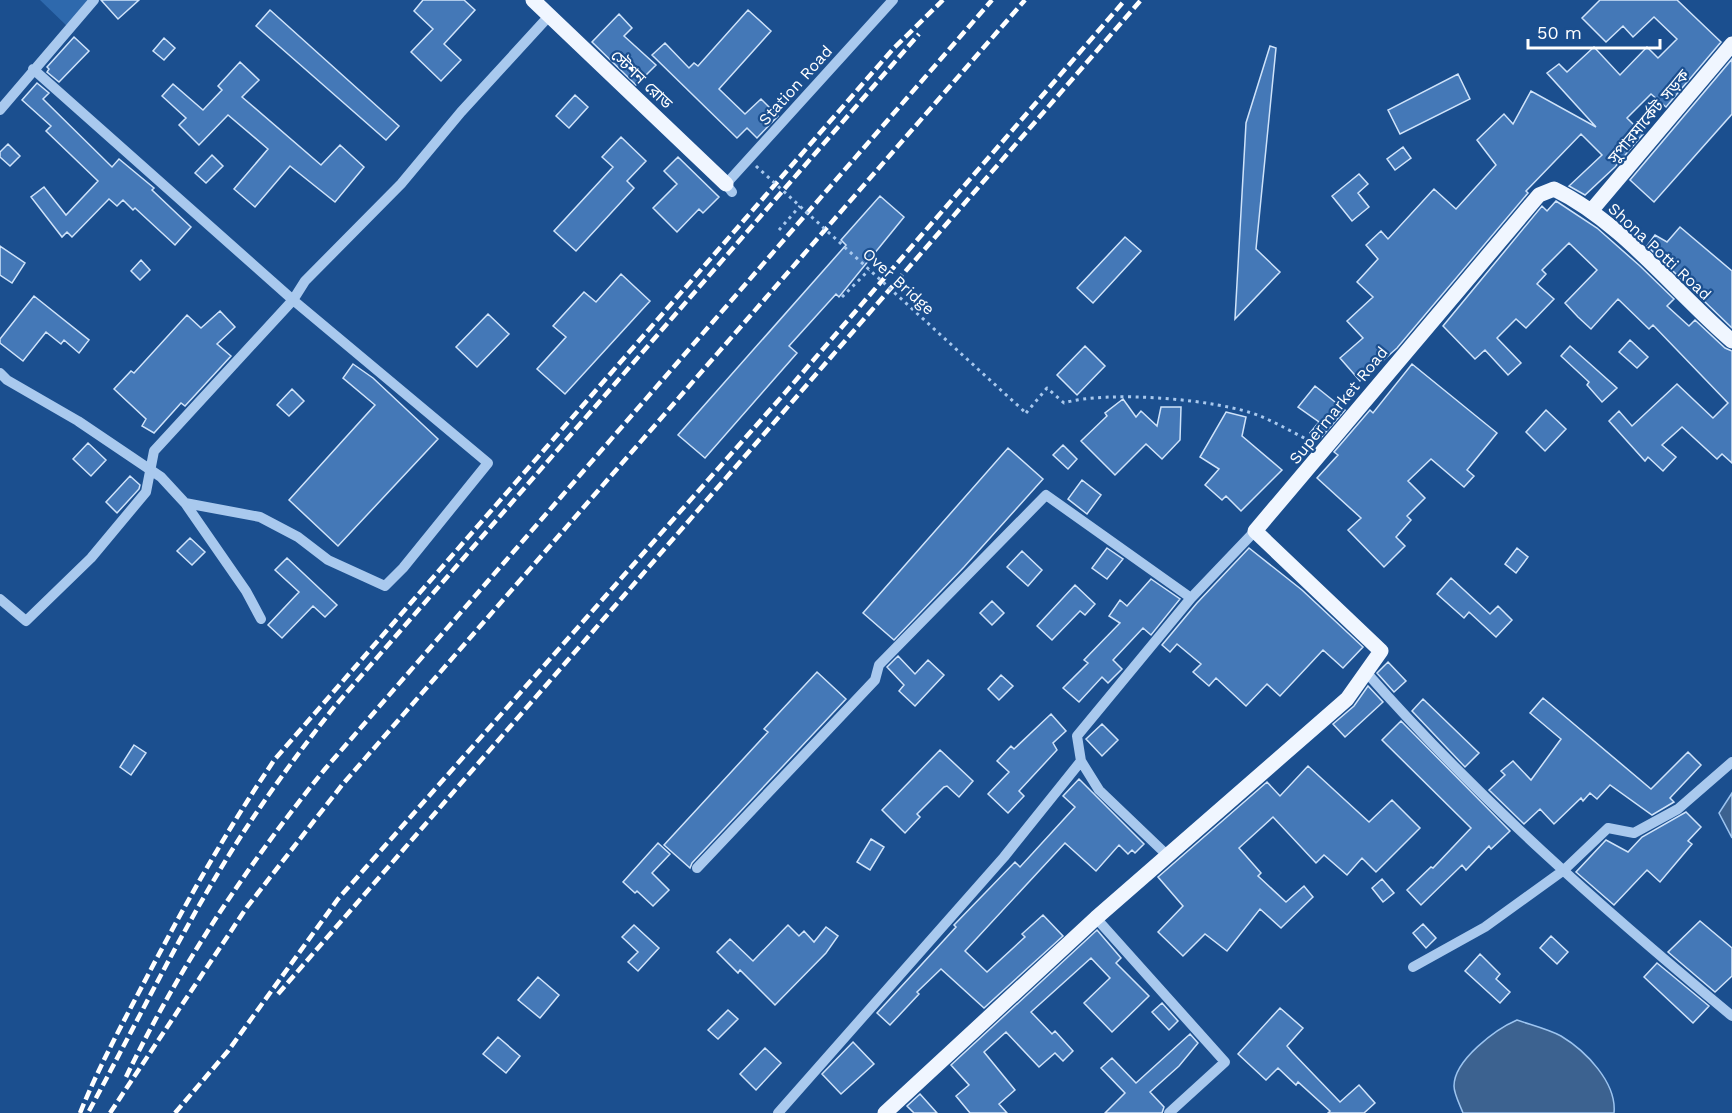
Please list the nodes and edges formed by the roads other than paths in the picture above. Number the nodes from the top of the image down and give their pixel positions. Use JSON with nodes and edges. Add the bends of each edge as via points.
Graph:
{"nodes":[{"id":1,"x":94,"y":0,"type":"edge"},
{"id":2,"x":533,"y":0,"type":"edge"},
{"id":3,"x":893,"y":0,"type":"edge"},
{"id":4,"x":549,"y":16,"type":"junction"},
{"id":5,"x":1732,"y":44,"type":"edge"},
{"id":6,"x":33,"y":69,"type":"junction"},
{"id":7,"x":0,"y":110,"type":"edge"},
{"id":8,"x":729,"y":188,"type":"joint"},
{"id":9,"x":1591,"y":211,"type":"junction"},
{"id":10,"x":293,"y":300,"type":"junction"},
{"id":11,"x":1732,"y":341,"type":"edge"},
{"id":12,"x":0,"y":373,"type":"edge"},
{"id":13,"x":150,"y":470,"type":"junction"},
{"id":14,"x":185,"y":503,"type":"junction"},
{"id":15,"x":1255,"y":531,"type":"junction"},
{"id":16,"x":1191,"y":598,"type":"junction"},
{"id":17,"x":0,"y":599,"type":"edge"},
{"id":18,"x":261,"y":619,"type":"dead end"},
{"id":19,"x":1366,"y":672,"type":"junction"},
{"id":20,"x":1081,"y":761,"type":"junction"},
{"id":21,"x":1732,"y":762,"type":"edge"},
{"id":22,"x":1168,"y":856,"type":"junction"},
{"id":23,"x":697,"y":868,"type":"dead end"},
{"id":24,"x":1564,"y":870,"type":"junction"},
{"id":25,"x":1096,"y":918,"type":"junction"},
{"id":26,"x":1413,"y":967,"type":"dead end"},
{"id":27,"x":1732,"y":1016,"type":"edge"},
{"id":28,"x":778,"y":1113,"type":"edge"},
{"id":29,"x":885,"y":1113,"type":"edge"},
{"id":30,"x":1169,"y":1113,"type":"edge"}],
"edges":[{"from":1,"to":6,"type":"street"},
{"from":2,"to":4,"type":"main road","name":"স্টেশন রোড"},
{"from":3,"to":8,"type":"street","name":"Station Road"},
{"from":4,"to":8,"type":"main road","name":"স্টেশন রোড"},
{"from":4,"to":10,"type":"street","via":[[401,184],[305,281]]},
{"from":5,"to":9,"type":"main road","name":"সুপারমার্কেট সড়ক"},
{"from":6,"to":7,"type":"street"},
{"from":6,"to":10,"type":"street"},
{"from":9,"to":11,"type":"main road","name":"Shona Potti Road"},
{"from":9,"to":15,"type":"main road","name":"Supermarket Road","via":[[1554,189],[1539,195]]},
{"from":10,"to":13,"type":"street","via":[[154,450]]},
{"from":10,"to":14,"type":"street","via":[[488,463],[385,586],[328,561],[298,537],[260,518]]},
{"from":12,"to":13,"type":"street"},
{"from":13,"to":14,"type":"street","via":[[162,477]]},
{"from":13,"to":17,"type":"street","via":[[146,492],[91,558],[26,621]]},
{"from":14,"to":18,"type":"street"},
{"from":15,"to":16,"type":"street"},
{"from":15,"to":19,"type":"main road","via":[[1381,651]]},
{"from":16,"to":20,"type":"street","via":[[1077,735]]},
{"from":16,"to":23,"type":"street","via":[[1046,495],[879,665],[875,680]]},
{"from":19,"to":22,"type":"main road","via":[[1347,699]]},
{"from":19,"to":24,"type":"street","via":[[1419,731]]},
{"from":20,"to":22,"type":"street","via":[[1099,790]]},
{"from":20,"to":28,"type":"street","via":[[1004,857]]},
{"from":21,"to":24,"type":"street","via":[[1678,809],[1634,833],[1608,828]]},
{"from":22,"to":25,"type":"main road"},
{"from":24,"to":26,"type":"street","via":[[1485,927]]},
{"from":24,"to":27,"type":"street"},
{"from":25,"to":29,"type":"main road"},
{"from":25,"to":30,"type":"street","via":[[1225,1062]]}]}
